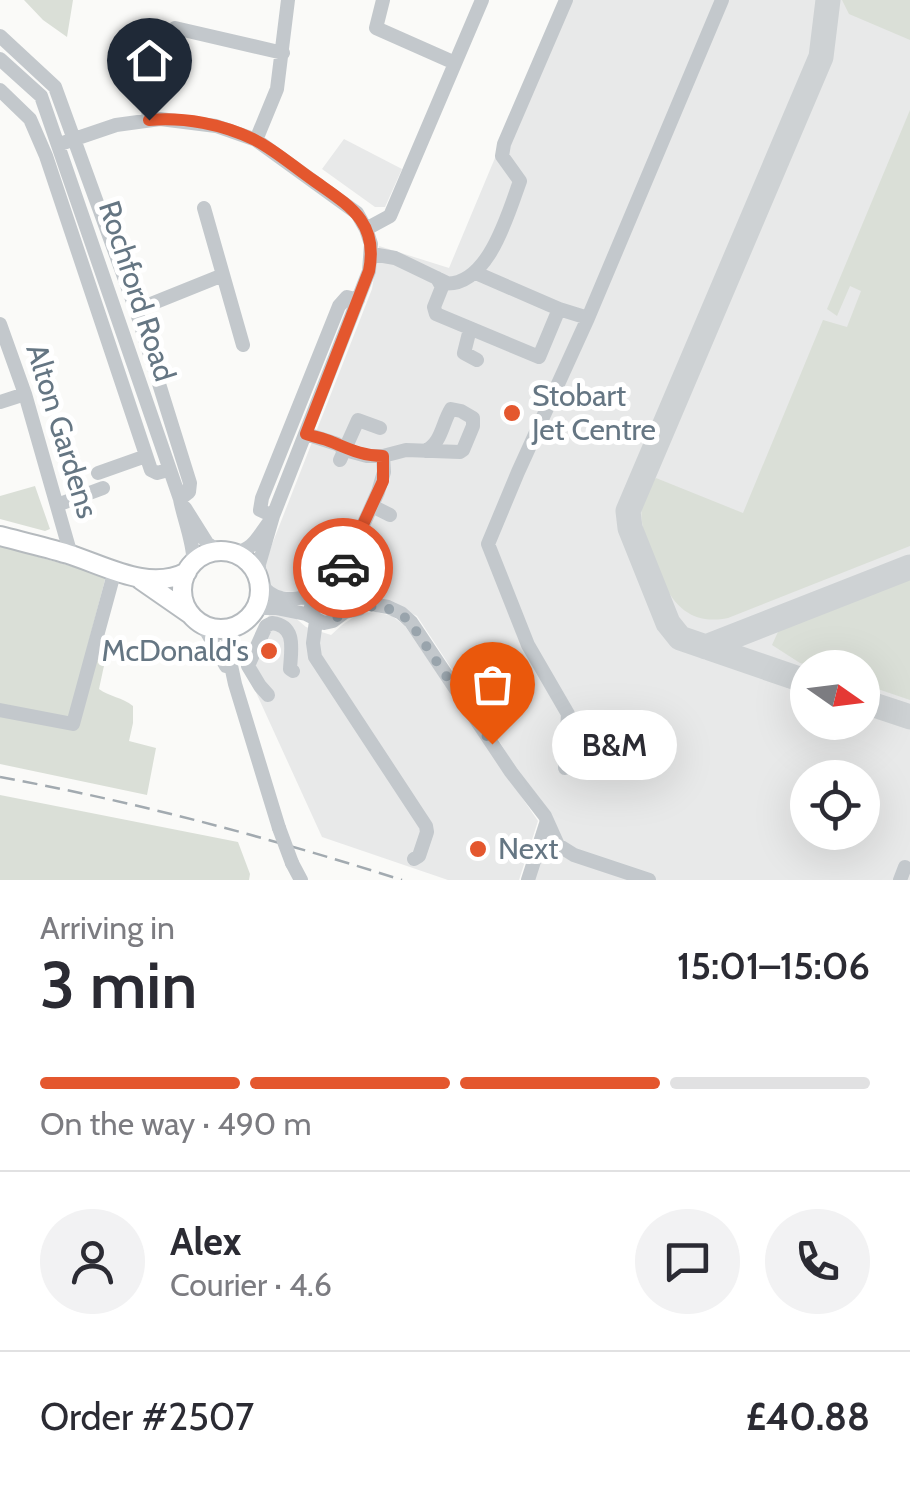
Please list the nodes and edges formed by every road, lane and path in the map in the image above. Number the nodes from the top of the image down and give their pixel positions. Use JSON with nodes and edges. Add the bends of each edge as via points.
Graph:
{"nodes":[{"id":1,"x":288,"y":0,"type":"edge"},
{"id":2,"x":383,"y":0,"type":"edge"},
{"id":3,"x":482,"y":0,"type":"edge"},
{"id":4,"x":566,"y":0,"type":"edge"},
{"id":5,"x":722,"y":0,"type":"edge"},
{"id":6,"x":175,"y":28,"type":"dead end"},
{"id":7,"x":0,"y":36,"type":"edge"},
{"id":8,"x":283,"y":52,"type":"junction"},
{"id":9,"x":0,"y":59,"type":"edge"},
{"id":10,"x":456,"y":63,"type":"junction"},
{"id":11,"x":144,"y":65,"type":"dead end"},
{"id":12,"x":0,"y":90,"type":"edge"},
{"id":13,"x":149,"y":120,"type":"junction"},
{"id":14,"x":256,"y":140,"type":"junction"},
{"id":15,"x":66,"y":141,"type":"junction"},
{"id":16,"x":204,"y":208,"type":"dead end"},
{"id":17,"x":366,"y":229,"type":"junction"},
{"id":18,"x":372,"y":254,"type":"junction"},
{"id":19,"x":476,"y":272,"type":"junction"},
{"id":20,"x":223,"y":275,"type":"junction"},
{"id":21,"x":441,"y":282,"type":"junction"},
{"id":22,"x":358,"y":300,"type":"junction"},
{"id":23,"x":559,"y":309,"type":"junction"},
{"id":24,"x":136,"y":310,"type":"junction"},
{"id":25,"x":588,"y":318,"type":"junction"},
{"id":26,"x":0,"y":324,"type":"edge"},
{"id":27,"x":468,"y":327,"type":"junction"},
{"id":28,"x":243,"y":344,"type":"dead end"},
{"id":29,"x":477,"y":360,"type":"dead end"},
{"id":30,"x":25,"y":394,"type":"junction"},
{"id":31,"x":0,"y":402,"type":"edge"},
{"id":32,"x":380,"y":428,"type":"dead end"},
{"id":33,"x":311,"y":436,"type":"junction"},
{"id":34,"x":426,"y":451,"type":"dead end"},
{"id":35,"x":342,"y":455,"type":"junction"},
{"id":36,"x":146,"y":456,"type":"junction"},
{"id":37,"x":379,"y":456,"type":"junction"},
{"id":38,"x":168,"y":470,"type":"junction"},
{"id":39,"x":98,"y":473,"type":"dead end"},
{"id":40,"x":103,"y":488,"type":"dead end"},
{"id":41,"x":180,"y":499,"type":"junction"},
{"id":42,"x":57,"y":505,"type":"junction"},
{"id":43,"x":372,"y":506,"type":"junction"},
{"id":44,"x":390,"y":515,"type":"dead end"},
{"id":45,"x":274,"y":516,"type":"junction"},
{"id":46,"x":0,"y":536,"type":"edge"},
{"id":47,"x":225,"y":552,"type":"junction"},
{"id":48,"x":68,"y":554,"type":"junction"},
{"id":49,"x":353,"y":560,"type":"junction"},
{"id":50,"x":190,"y":569,"type":"junction"},
{"id":51,"x":115,"y":570,"type":"junction"},
{"id":52,"x":136,"y":577,"type":"junction"},
{"id":53,"x":259,"y":579,"type":"junction"},
{"id":54,"x":343,"y":580,"type":"junction"},
{"id":55,"x":320,"y":595,"type":"junction"},
{"id":56,"x":337,"y":599,"type":"junction"},
{"id":57,"x":368,"y":604,"type":"junction"},
{"id":58,"x":246,"y":618,"type":"junction"},
{"id":59,"x":315,"y":618,"type":"junction"},
{"id":60,"x":335,"y":619,"type":"junction"},
{"id":61,"x":197,"y":620,"type":"junction"},
{"id":62,"x":318,"y":662,"type":"junction"},
{"id":63,"x":293,"y":671,"type":"dead end"},
{"id":64,"x":235,"y":684,"type":"junction"},
{"id":65,"x":267,"y":694,"type":"dead end"},
{"id":66,"x":0,"y":710,"type":"edge"},
{"id":67,"x":565,"y":768,"type":"dead end"},
{"id":68,"x":547,"y":820,"type":"junction"},
{"id":69,"x":414,"y":858,"type":"dead end"},
{"id":70,"x":301,"y":880,"type":"edge"},
{"id":71,"x":528,"y":880,"type":"edge"},
{"id":72,"x":649,"y":880,"type":"edge"}],
"edges":[{"from":1,"to":8,"type":"street"},
{"from":2,"to":10,"type":"street","via":[[376,28]]},
{"from":3,"to":10,"type":"street"},
{"from":4,"to":19,"type":"street","via":[[504,144],[502,156],[520,181]]},
{"from":5,"to":25,"type":"street"},
{"from":6,"to":8,"type":"street"},
{"from":7,"to":15,"type":"street","via":[[55,87]]},
{"from":8,"to":14,"type":"street","via":[[278,89]]},
{"from":9,"to":15,"type":"street","name":"Rochford Road","via":[[41,96]]},
{"from":10,"to":17,"type":"street","via":[[390,216]]},
{"from":11,"to":13,"type":"street"},
{"from":12,"to":36,"type":"street","via":[[30,119],[46,156]]},
{"from":13,"to":14,"type":"street","via":[[204,123]]},
{"from":13,"to":15,"type":"street"},
{"from":14,"to":17,"type":"street","via":[[351,207]]},
{"from":15,"to":24,"type":"street"},
{"from":15,"to":38,"type":"street","name":"Rochford Road"},
{"from":16,"to":20,"type":"street"},
{"from":17,"to":18,"type":"street"},
{"from":18,"to":21,"type":"street"},
{"from":18,"to":22,"type":"street"},
{"from":19,"to":21,"type":"street","via":[[456,284]]},
{"from":19,"to":23,"type":"street"},
{"from":20,"to":24,"type":"street"},
{"from":20,"to":28,"type":"street"},
{"from":21,"to":27,"type":"street","via":[[434,311]]},
{"from":22,"to":33,"type":"street"},
{"from":22,"to":45,"type":"street","via":[[347,297],[339,306],[259,505]]},
{"from":23,"to":25,"type":"street"},
{"from":23,"to":27,"type":"street","via":[[539,357]]},
{"from":24,"to":41,"type":"street","via":[[191,486]]},
{"from":25,"to":67,"type":"street","via":[[488,544],[528,646],[568,714]]},
{"from":26,"to":30,"type":"street","name":"Alton Gardens"},
{"from":27,"to":29,"type":"street","via":[[464,353]]},
{"from":30,"to":31,"type":"street"},
{"from":30,"to":42,"type":"street","name":"Alton Gardens"},
{"from":32,"to":35,"type":"street","via":[[358,420]]},
{"from":33,"to":35,"type":"street","via":[[338,444]]},
{"from":33,"to":45,"type":"street"},
{"from":34,"to":37,"type":"street"},
{"from":35,"to":37,"type":"street"},
{"from":36,"to":38,"type":"street","via":[[152,471]]},
{"from":36,"to":39,"type":"street"},
{"from":37,"to":43,"type":"street","via":[[383,481]]},
{"from":38,"to":41,"type":"street","name":"Rochford Road"},
{"from":40,"to":42,"type":"street"},
{"from":41,"to":47,"type":"street","name":"Rochford Road","via":[[207,543]]},
{"from":41,"to":50,"type":"street","name":"Rochford Road","via":[[194,552]]},
{"from":42,"to":48,"type":"street","name":"Alton Gardens"},
{"from":43,"to":44,"type":"street"},
{"from":43,"to":49,"type":"street"},
{"from":45,"to":47,"type":"street","via":[[250,548]]},
{"from":45,"to":53,"type":"street"},
{"from":46,"to":48,"type":"main road"},
{"from":47,"to":50,"type":"main road","via":[[203,556]]},
{"from":47,"to":53,"type":"main road","via":[[248,561]]},
{"from":48,"to":51,"type":"main road"},
{"from":49,"to":54,"type":"street"},
{"from":49,"to":55,"type":"street"},
{"from":50,"to":52,"type":"main road","via":[[170,580]]},
{"from":50,"to":61,"type":"main road","via":[[183,600]]},
{"from":51,"to":52,"type":"main road"},
{"from":51,"to":66,"type":"street","via":[[73,724]]},
{"from":52,"to":61,"type":"main road"},
{"from":53,"to":55,"type":"street","via":[[281,599]]},
{"from":53,"to":58,"type":"main road","via":[[259,601]]},
{"from":54,"to":56,"type":"street"},
{"from":54,"to":57,"type":"street","via":[[348,595]]},
{"from":55,"to":56,"type":"street"},
{"from":55,"to":59,"type":"street","via":[[311,607]]},
{"from":56,"to":57,"type":"street"},
{"from":56,"to":60,"type":"street"},
{"from":57,"to":60,"type":"street"},
{"from":57,"to":68,"type":"street","via":[[395,610],[410,622]]},
{"from":58,"to":59,"type":"street","via":[[270,607]]},
{"from":58,"to":61,"type":"main road","via":[[223,629]]},
{"from":58,"to":64,"type":"street","via":[[228,642]]},
{"from":59,"to":60,"type":"street"},
{"from":59,"to":62,"type":"street"},
{"from":60,"to":62,"type":"street","via":[[320,642]]},
{"from":61,"to":64,"type":"street"},
{"from":62,"to":69,"type":"street","via":[[426,826]]},
{"from":63,"to":65,"type":"street","via":[[292,639],[272,622],[249,665]]},
{"from":64,"to":70,"type":"street","bridge":true},
{"from":68,"to":71,"type":"street"},
{"from":68,"to":72,"type":"street","via":[[568,852]]}]}
